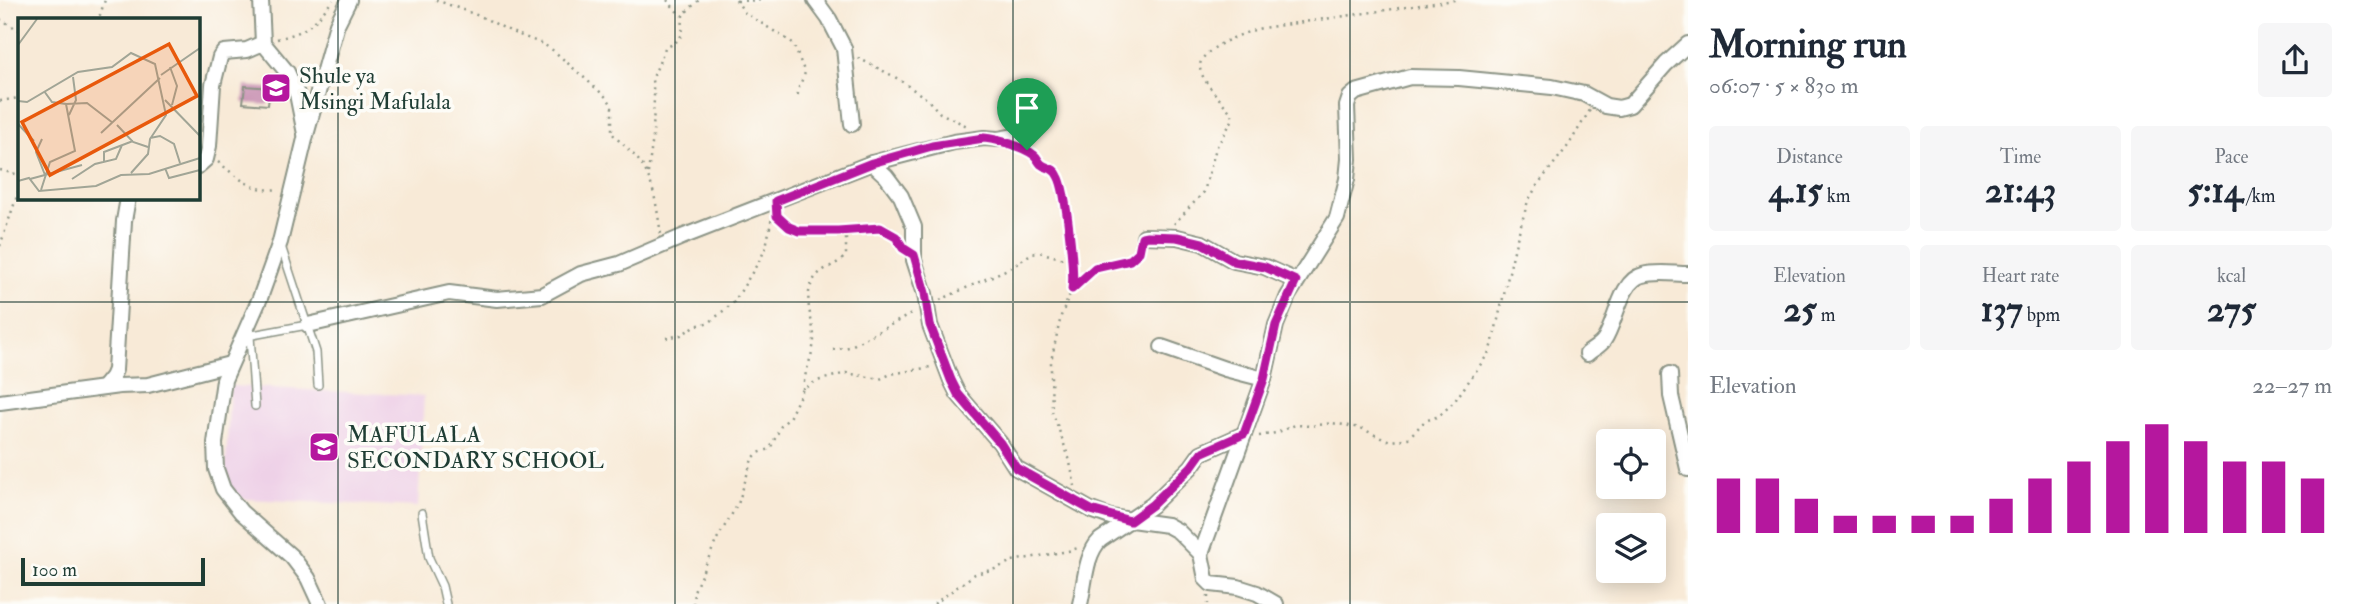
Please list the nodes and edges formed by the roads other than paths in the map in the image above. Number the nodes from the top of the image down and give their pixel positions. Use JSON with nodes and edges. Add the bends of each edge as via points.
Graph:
{"nodes":[{"id":1,"x":261,"y":0,"type":"edge"},
{"id":2,"x":349,"y":0,"type":"edge"},
{"id":3,"x":815,"y":0,"type":"edge"},
{"id":4,"x":263,"y":43,"type":"junction"},
{"id":5,"x":1685,"y":49,"type":"edge"},
{"id":6,"x":852,"y":124,"type":"dead end"},
{"id":7,"x":1032,"y":133,"type":"dead end"},
{"id":8,"x":306,"y":135,"type":"junction"},
{"id":9,"x":202,"y":162,"type":"edge"},
{"id":10,"x":872,"y":163,"type":"junction"},
{"id":11,"x":128,"y":200,"type":"edge"},
{"id":12,"x":1144,"y":236,"type":"road end"},
{"id":13,"x":280,"y":242,"type":"junction"},
{"id":14,"x":1688,"y":274,"type":"edge"},
{"id":15,"x":1296,"y":281,"type":"junction"},
{"id":16,"x":308,"y":325,"type":"junction"},
{"id":17,"x":247,"y":336,"type":"junction"},
{"id":18,"x":1162,"y":347,"type":"dead end"},
{"id":19,"x":1587,"y":354,"type":"dead end"},
{"id":20,"x":230,"y":364,"type":"junction"},
{"id":21,"x":1670,"y":374,"type":"dead end"},
{"id":22,"x":1264,"y":379,"type":"junction"},
{"id":23,"x":318,"y":386,"type":"dead end"},
{"id":24,"x":103,"y":388,"type":"junction"},
{"id":25,"x":0,"y":402,"type":"edge"},
{"id":26,"x":255,"y":406,"type":"dead end"},
{"id":27,"x":1682,"y":418,"type":"edge"},
{"id":28,"x":1243,"y":437,"type":"junction"},
{"id":29,"x":1688,"y":469,"type":"edge"},
{"id":30,"x":422,"y":513,"type":"dead end"},
{"id":31,"x":1130,"y":521,"type":"junction"},
{"id":32,"x":1201,"y":554,"type":"junction"},
{"id":33,"x":320,"y":604,"type":"edge"},
{"id":34,"x":446,"y":604,"type":"edge"},
{"id":35,"x":1080,"y":604,"type":"edge"},
{"id":36,"x":1276,"y":604,"type":"edge"}],
"edges":[{"from":1,"to":4,"type":"street"},
{"from":2,"to":8,"type":"street","via":[[337,24]]},
{"from":3,"to":6,"type":"street","via":[[844,48]]},
{"from":4,"to":8,"type":"street","via":[[287,72]]},
{"from":4,"to":9,"type":"street","via":[[224,52],[220,57],[209,146]]},
{"from":5,"to":15,"type":"street","via":[[1630,105],[1619,108],[1552,87],[1460,78],[1410,77],[1356,92],[1347,106],[1349,159],[1337,218]]},
{"from":7,"to":10,"type":"street","via":[[932,146]]},
{"from":8,"to":13,"type":"street"},
{"from":10,"to":16,"type":"street","via":[[776,206],[581,274],[542,295],[497,299],[449,293]]},
{"from":10,"to":31,"type":"street","via":[[886,176],[916,232],[914,255],[930,325],[958,394],[1016,468],[1083,505]]},
{"from":11,"to":24,"type":"street","via":[[115,370]]},
{"from":12,"to":15,"type":"street","via":[[1202,243],[1234,261],[1265,267]]},
{"from":13,"to":16,"type":"lane"},
{"from":13,"to":17,"type":"street"},
{"from":14,"to":19,"type":"street","via":[[1635,279],[1614,313],[1606,337]]},
{"from":15,"to":22,"type":"street","via":[[1276,325]]},
{"from":16,"to":17,"type":"lane"},
{"from":16,"to":23,"type":"lane","via":[[316,352]]},
{"from":17,"to":20,"type":"street"},
{"from":17,"to":26,"type":"lane"},
{"from":18,"to":22,"type":"street"},
{"from":20,"to":24,"type":"street","via":[[148,385]]},
{"from":20,"to":33,"type":"street","via":[[215,443],[222,489],[241,513],[292,557]]},
{"from":21,"to":27,"type":"street","via":[[1671,396]]},
{"from":22,"to":28,"type":"street"},
{"from":24,"to":25,"type":"street"},
{"from":27,"to":29,"type":"street"},
{"from":28,"to":31,"type":"street","via":[[1201,453],[1152,505]]},
{"from":28,"to":32,"type":"street"},
{"from":30,"to":34,"type":"lane","via":[[429,558]]},
{"from":31,"to":32,"type":"street","via":[[1167,525]]},
{"from":31,"to":35,"type":"street","via":[[1091,552]]},
{"from":32,"to":36,"type":"street","via":[[1211,584],[1238,587]]}]}
